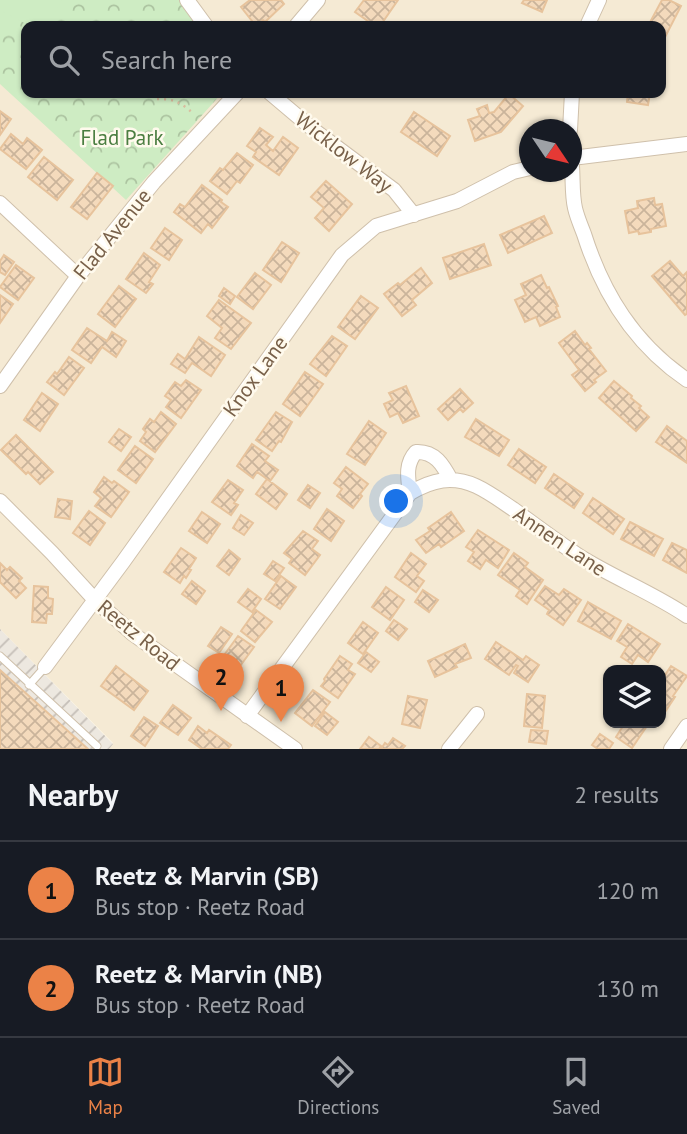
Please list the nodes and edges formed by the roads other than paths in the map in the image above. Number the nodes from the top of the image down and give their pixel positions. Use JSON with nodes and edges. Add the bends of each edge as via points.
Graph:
{"nodes":[{"id":1,"x":187,"y":0,"type":"edge"},
{"id":2,"x":318,"y":0,"type":"edge"},
{"id":3,"x":600,"y":0,"type":"edge"},
{"id":4,"x":202,"y":21,"type":"edge"},
{"id":5,"x":300,"y":21,"type":"edge"},
{"id":6,"x":590,"y":21,"type":"edge"},
{"id":7,"x":232,"y":98,"type":"edge"},
{"id":8,"x":276,"y":98,"type":"edge"},
{"id":9,"x":572,"y":98,"type":"edge"},
{"id":10,"x":571,"y":119,"type":"edge"},
{"id":11,"x":687,"y":144,"type":"edge"},
{"id":12,"x":582,"y":157,"type":"edge"},
{"id":13,"x":519,"y":171,"type":"edge"},
{"id":14,"x":573,"y":182,"type":"edge"},
{"id":15,"x":0,"y":203,"type":"edge"},
{"id":16,"x":414,"y":215,"type":"junction"},
{"id":17,"x":78,"y":276,"type":"junction"},
{"id":18,"x":687,"y":380,"type":"edge"},
{"id":19,"x":0,"y":386,"type":"edge"},
{"id":20,"x":451,"y":480,"type":"junction"},
{"id":21,"x":410,"y":493,"type":"junction"},
{"id":22,"x":0,"y":501,"type":"edge"},
{"id":23,"x":95,"y":600,"type":"junction"},
{"id":24,"x":687,"y":616,"type":"edge"},
{"id":25,"x":0,"y":656,"type":"edge"},
{"id":26,"x":45,"y":667,"type":"joint"},
{"id":27,"x":29,"y":685,"type":"junction"},
{"id":28,"x":477,"y":713,"type":"dead end"},
{"id":29,"x":247,"y":716,"type":"junction"},
{"id":30,"x":687,"y":726,"type":"edge"},
{"id":31,"x":97,"y":746,"type":"dead end"},
{"id":32,"x":295,"y":749,"type":"edge"},
{"id":33,"x":449,"y":749,"type":"edge"},
{"id":34,"x":671,"y":749,"type":"edge"}],
"edges":[{"from":1,"to":4,"type":"street"},
{"from":2,"to":5,"type":"street"},
{"from":3,"to":6,"type":"street"},
{"from":7,"to":17,"type":"street","name":"Flad Avenue"},
{"from":8,"to":16,"type":"street","name":"Wicklow Way","via":[[394,190]]},
{"from":9,"to":10,"type":"street"},
{"from":11,"to":12,"type":"street"},
{"from":13,"to":16,"type":"street","name":"Knox Lane","via":[[457,201]]},
{"from":14,"to":18,"type":"street","via":[[575,208],[609,297],[636,335]]},
{"from":15,"to":17,"type":"street"},
{"from":16,"to":23,"type":"street","name":"Knox Lane","via":[[376,226],[342,254]]},
{"from":17,"to":19,"type":"street","name":"Flad Avenue"},
{"from":20,"to":21,"type":"street","name":"Annen Lane","via":[[429,482]]},
{"from":20,"to":21,"type":"street","via":[[434,456],[416,452],[408,466]]},
{"from":20,"to":24,"type":"street","name":"Annen Lane","via":[[475,485],[577,554]]},
{"from":21,"to":29,"type":"street"},
{"from":22,"to":23,"type":"street","name":"Reetz Road"},
{"from":23,"to":26,"type":"street","name":"Knox Lane"},
{"from":23,"to":29,"type":"street","name":"Reetz Road","via":[[133,634]]},
{"from":25,"to":27,"type":"lane"},
{"from":26,"to":27,"type":"lane"},
{"from":27,"to":31,"type":"lane"},
{"from":28,"to":33,"type":"street"},
{"from":29,"to":32,"type":"street","name":"Reetz Road"},
{"from":30,"to":34,"type":"street"}]}
